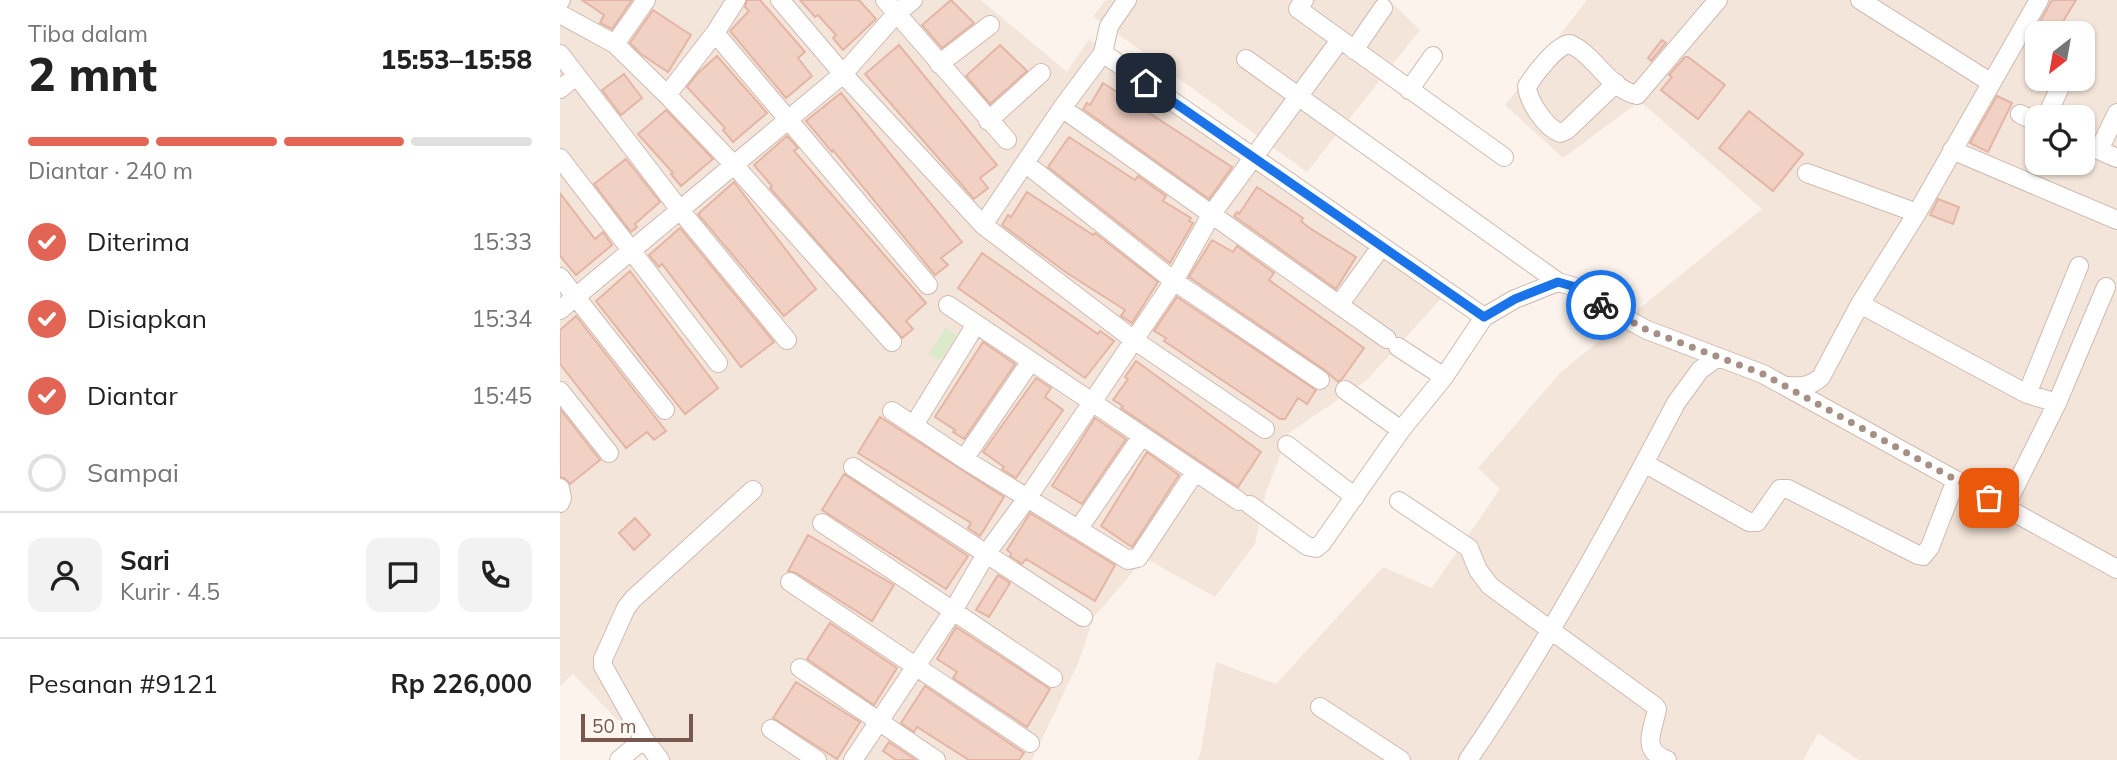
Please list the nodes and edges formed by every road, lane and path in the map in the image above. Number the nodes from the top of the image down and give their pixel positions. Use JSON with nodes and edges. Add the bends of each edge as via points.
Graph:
{"nodes":[{"id":1,"x":646,"y":0,"type":"edge"},
{"id":2,"x":736,"y":0,"type":"edge"},
{"id":3,"x":780,"y":0,"type":"edge"},
{"id":4,"x":913,"y":0,"type":"edge"},
{"id":5,"x":1127,"y":0,"type":"edge"},
{"id":6,"x":1304,"y":0,"type":"edge"},
{"id":7,"x":1718,"y":0,"type":"edge"},
{"id":8,"x":2039,"y":0,"type":"edge"},
{"id":9,"x":1863,"y":1,"type":"edge"},
{"id":10,"x":890,"y":7,"type":"edge"},
{"id":11,"x":1383,"y":8,"type":"dead end"},
{"id":12,"x":560,"y":14,"type":"edge"},
{"id":13,"x":990,"y":25,"type":"dead end"},
{"id":14,"x":715,"y":33,"type":"junction"},
{"id":15,"x":615,"y":44,"type":"junction"},
{"id":16,"x":1347,"y":45,"type":"junction"},
{"id":17,"x":1103,"y":53,"type":"junction"},
{"id":18,"x":560,"y":54,"type":"edge"},
{"id":19,"x":1433,"y":56,"type":"dead end"},
{"id":20,"x":1246,"y":59,"type":"dead end"},
{"id":21,"x":939,"y":64,"type":"junction"},
{"id":22,"x":1041,"y":73,"type":"dead end"},
{"id":23,"x":843,"y":74,"type":"junction"},
{"id":24,"x":576,"y":76,"type":"junction"},
{"id":25,"x":1990,"y":82,"type":"junction"},
{"id":26,"x":1616,"y":83,"type":"junction"},
{"id":27,"x":560,"y":89,"type":"edge"},
{"id":28,"x":1409,"y":90,"type":"junction"},
{"id":29,"x":667,"y":95,"type":"junction"},
{"id":30,"x":1298,"y":98,"type":"junction"},
{"id":31,"x":1062,"y":108,"type":"junction"},
{"id":32,"x":2117,"y":113,"type":"edge"},
{"id":33,"x":788,"y":119,"type":"junction"},
{"id":34,"x":988,"y":121,"type":"junction"},
{"id":35,"x":1007,"y":140,"type":"dead end"},
{"id":36,"x":2095,"y":141,"type":"edge"},
{"id":37,"x":2095,"y":148,"type":"edge"},
{"id":38,"x":1952,"y":150,"type":"junction"},
{"id":39,"x":1254,"y":157,"type":"junction"},
{"id":40,"x":560,"y":158,"type":"edge"},
{"id":41,"x":1504,"y":158,"type":"dead end"},
{"id":42,"x":2117,"y":158,"type":"edge"},
{"id":43,"x":1025,"y":163,"type":"junction"},
{"id":44,"x":734,"y":165,"type":"junction"},
{"id":45,"x":1807,"y":173,"type":"dead end"},
{"id":46,"x":680,"y":210,"type":"junction"},
{"id":47,"x":1917,"y":213,"type":"junction"},
{"id":48,"x":1211,"y":215,"type":"junction"},
{"id":49,"x":2117,"y":220,"type":"edge"},
{"id":50,"x":983,"y":225,"type":"junction"},
{"id":51,"x":1381,"y":247,"type":"junction"},
{"id":52,"x":632,"y":251,"type":"junction"},
{"id":53,"x":2079,"y":266,"type":"dead end"},
{"id":54,"x":560,"y":277,"type":"edge"},
{"id":55,"x":1174,"y":281,"type":"junction"},
{"id":56,"x":1558,"y":282,"type":"junction"},
{"id":57,"x":928,"y":285,"type":"dead end"},
{"id":58,"x":2106,"y":287,"type":"dead end"},
{"id":59,"x":576,"y":297,"type":"junction"},
{"id":60,"x":1860,"y":304,"type":"junction"},
{"id":61,"x":948,"y":305,"type":"dead end"},
{"id":62,"x":1339,"y":305,"type":"junction"},
{"id":63,"x":560,"y":310,"type":"edge"},
{"id":64,"x":1484,"y":317,"type":"junction"},
{"id":65,"x":976,"y":324,"type":"junction"},
{"id":66,"x":787,"y":340,"type":"dead end"},
{"id":67,"x":1134,"y":340,"type":"junction"},
{"id":68,"x":892,"y":342,"type":"dead end"},
{"id":69,"x":1718,"y":357,"type":"junction"},
{"id":70,"x":1031,"y":361,"type":"junction"},
{"id":71,"x":718,"y":363,"type":"dead end"},
{"id":72,"x":1444,"y":377,"type":"junction"},
{"id":73,"x":1320,"y":380,"type":"dead end"},
{"id":74,"x":1783,"y":386,"type":"junction"},
{"id":75,"x":1345,"y":390,"type":"dead end"},
{"id":76,"x":560,"y":391,"type":"edge"},
{"id":77,"x":2027,"y":394,"type":"junction"},
{"id":78,"x":1092,"y":402,"type":"junction"},
{"id":79,"x":2057,"y":404,"type":"junction"},
{"id":80,"x":665,"y":410,"type":"dead end"},
{"id":81,"x":892,"y":411,"type":"dead end"},
{"id":82,"x":914,"y":425,"type":"junction"},
{"id":83,"x":1265,"y":429,"type":"dead end"},
{"id":84,"x":1401,"y":430,"type":"junction"},
{"id":85,"x":1142,"y":436,"type":"junction"},
{"id":86,"x":1287,"y":445,"type":"dead end"},
{"id":87,"x":609,"y":453,"type":"dead end"},
{"id":88,"x":964,"y":459,"type":"junction"},
{"id":89,"x":1644,"y":463,"type":"junction"},
{"id":90,"x":853,"y":467,"type":"dead end"},
{"id":91,"x":1195,"y":472,"type":"junction"},
{"id":92,"x":1956,"y":480,"type":"junction"},
{"id":93,"x":560,"y":488,"type":"edge"},
{"id":94,"x":753,"y":490,"type":"dead end"},
{"id":95,"x":1028,"y":497,"type":"junction"},
{"id":96,"x":1355,"y":497,"type":"junction"},
{"id":97,"x":1399,"y":501,"type":"dead end"},
{"id":98,"x":560,"y":503,"type":"edge"},
{"id":99,"x":2005,"y":508,"type":"junction"},
{"id":100,"x":822,"y":523,"type":"dead end"},
{"id":101,"x":1079,"y":528,"type":"junction"},
{"id":102,"x":986,"y":554,"type":"junction"},
{"id":103,"x":2117,"y":569,"type":"edge"},
{"id":104,"x":790,"y":582,"type":"dead end"},
{"id":105,"x":953,"y":611,"type":"junction"},
{"id":106,"x":1083,"y":617,"type":"dead end"},
{"id":107,"x":1551,"y":632,"type":"junction"},
{"id":108,"x":916,"y":667,"type":"junction"},
{"id":109,"x":800,"y":668,"type":"dead end"},
{"id":110,"x":1053,"y":678,"type":"dead end"},
{"id":111,"x":1320,"y":707,"type":"dead end"},
{"id":112,"x":879,"y":722,"type":"junction"},
{"id":113,"x":771,"y":729,"type":"dead end"},
{"id":114,"x":644,"y":739,"type":"junction"},
{"id":115,"x":1030,"y":743,"type":"dead end"},
{"id":116,"x":619,"y":760,"type":"edge"},
{"id":117,"x":660,"y":760,"type":"edge"},
{"id":118,"x":817,"y":760,"type":"edge"},
{"id":119,"x":853,"y":760,"type":"edge"},
{"id":120,"x":936,"y":760,"type":"edge"},
{"id":121,"x":1401,"y":760,"type":"edge"},
{"id":122,"x":1468,"y":760,"type":"edge"},
{"id":123,"x":1667,"y":760,"type":"edge"}],
"edges":[{"from":1,"to":15,"type":"street"},
{"from":2,"to":14,"type":"street"},
{"from":3,"to":23,"type":"street"},
{"from":4,"to":10,"type":"street"},
{"from":5,"to":17,"type":"street","via":[[1109,26]]},
{"from":6,"to":16,"type":"street","via":[[1298,9]]},
{"from":7,"to":26,"type":"street","via":[[1637,95]]},
{"from":8,"to":25,"type":"street"},
{"from":9,"to":25,"type":"street"},
{"from":10,"to":21,"type":"street"},
{"from":10,"to":23,"type":"street"},
{"from":11,"to":16,"type":"street"},
{"from":12,"to":15,"type":"street"},
{"from":13,"to":21,"type":"street"},
{"from":14,"to":29,"type":"street"},
{"from":14,"to":33,"type":"street"},
{"from":15,"to":29,"type":"street"},
{"from":16,"to":28,"type":"street"},
{"from":16,"to":30,"type":"street"},
{"from":17,"to":31,"type":"street"},
{"from":17,"to":39,"type":"street"},
{"from":18,"to":24,"type":"street"},
{"from":19,"to":28,"type":"street"},
{"from":20,"to":30,"type":"street"},
{"from":21,"to":34,"type":"street"},
{"from":22,"to":34,"type":"street"},
{"from":23,"to":33,"type":"street"},
{"from":23,"to":50,"type":"street"},
{"from":24,"to":27,"type":"street"},
{"from":24,"to":46,"type":"street"},
{"from":25,"to":38,"type":"street"},
{"from":26,"to":26,"type":"street","via":[[1578,47],[1564,44],[1527,86],[1527,96],[1560,133]]},
{"from":28,"to":41,"type":"street"},
{"from":29,"to":44,"type":"street"},
{"from":30,"to":39,"type":"street"},
{"from":30,"to":56,"type":"street"},
{"from":31,"to":43,"type":"street"},
{"from":31,"to":48,"type":"street"},
{"from":32,"to":36,"type":"street"},
{"from":33,"to":44,"type":"street"},
{"from":33,"to":57,"type":"street"},
{"from":34,"to":35,"type":"street"},
{"from":37,"to":42,"type":"street"},
{"from":38,"to":47,"type":"street"},
{"from":38,"to":49,"type":"street"},
{"from":39,"to":48,"type":"street"},
{"from":39,"to":51,"type":"street"},
{"from":40,"to":52,"type":"street"},
{"from":43,"to":50,"type":"street"},
{"from":43,"to":55,"type":"street"},
{"from":44,"to":46,"type":"street"},
{"from":44,"to":68,"type":"street"},
{"from":45,"to":47,"type":"street"},
{"from":46,"to":52,"type":"street"},
{"from":46,"to":66,"type":"street"},
{"from":47,"to":60,"type":"street"},
{"from":48,"to":55,"type":"street"},
{"from":48,"to":62,"type":"street"},
{"from":50,"to":67,"type":"street"},
{"from":51,"to":62,"type":"street"},
{"from":51,"to":64,"type":"street"},
{"from":52,"to":59,"type":"street"},
{"from":52,"to":71,"type":"street"},
{"from":53,"to":77,"type":"street"},
{"from":54,"to":59,"type":"street"},
{"from":55,"to":67,"type":"street"},
{"from":55,"to":73,"type":"street"},
{"from":56,"to":64,"type":"street"},
{"from":56,"to":69,"type":"street","via":[[1579,288],[1647,330]]},
{"from":58,"to":79,"type":"street"},
{"from":59,"to":63,"type":"street"},
{"from":59,"to":80,"type":"street"},
{"from":60,"to":74,"type":"street","via":[[1821,377],[1801,387]]},
{"from":60,"to":77,"type":"street"},
{"from":61,"to":65,"type":"street"},
{"from":62,"to":72,"type":"street"},
{"from":64,"to":72,"type":"street"},
{"from":65,"to":70,"type":"street"},
{"from":65,"to":82,"type":"street"},
{"from":67,"to":78,"type":"street"},
{"from":67,"to":83,"type":"street"},
{"from":69,"to":74,"type":"street"},
{"from":69,"to":89,"type":"street","via":[[1688,385]]},
{"from":70,"to":78,"type":"street"},
{"from":70,"to":88,"type":"street"},
{"from":72,"to":84,"type":"street"},
{"from":74,"to":92,"type":"street"},
{"from":75,"to":84,"type":"street"},
{"from":76,"to":87,"type":"street"},
{"from":77,"to":79,"type":"street"},
{"from":78,"to":85,"type":"street"},
{"from":78,"to":95,"type":"street"},
{"from":79,"to":99,"type":"street"},
{"from":81,"to":82,"type":"street"},
{"from":82,"to":88,"type":"street"},
{"from":84,"to":96,"type":"street"},
{"from":85,"to":91,"type":"street"},
{"from":85,"to":101,"type":"street"},
{"from":86,"to":96,"type":"street"},
{"from":88,"to":95,"type":"street"},
{"from":89,"to":92,"type":"street","via":[[1749,522],[1757,522],[1780,489],[1788,489],[1923,556]]},
{"from":89,"to":107,"type":"street"},
{"from":90,"to":102,"type":"street"},
{"from":91,"to":96,"type":"street","via":[[1307,547],[1322,543]]},
{"from":91,"to":101,"type":"street","via":[[1138,558],[1124,558]]},
{"from":92,"to":99,"type":"street"},
{"from":93,"to":98,"type":"street"},
{"from":94,"to":114,"type":"street","via":[[633,599],[603,659]]},
{"from":95,"to":101,"type":"street"},
{"from":95,"to":102,"type":"street"},
{"from":97,"to":107,"type":"street","via":[[1469,548],[1490,586]]},
{"from":99,"to":103,"type":"street"},
{"from":100,"to":105,"type":"street"},
{"from":102,"to":105,"type":"street"},
{"from":102,"to":106,"type":"street"},
{"from":104,"to":108,"type":"street"},
{"from":105,"to":108,"type":"street"},
{"from":105,"to":110,"type":"street"},
{"from":107,"to":122,"type":"street"},
{"from":107,"to":123,"type":"street","via":[[1656,706],[1650,744],[1655,754]]},
{"from":108,"to":112,"type":"street"},
{"from":108,"to":115,"type":"street"},
{"from":109,"to":112,"type":"street"},
{"from":111,"to":121,"type":"street"},
{"from":112,"to":119,"type":"street"},
{"from":112,"to":120,"type":"street"},
{"from":113,"to":118,"type":"street"},
{"from":114,"to":116,"type":"street"},
{"from":114,"to":117,"type":"street"}]}
